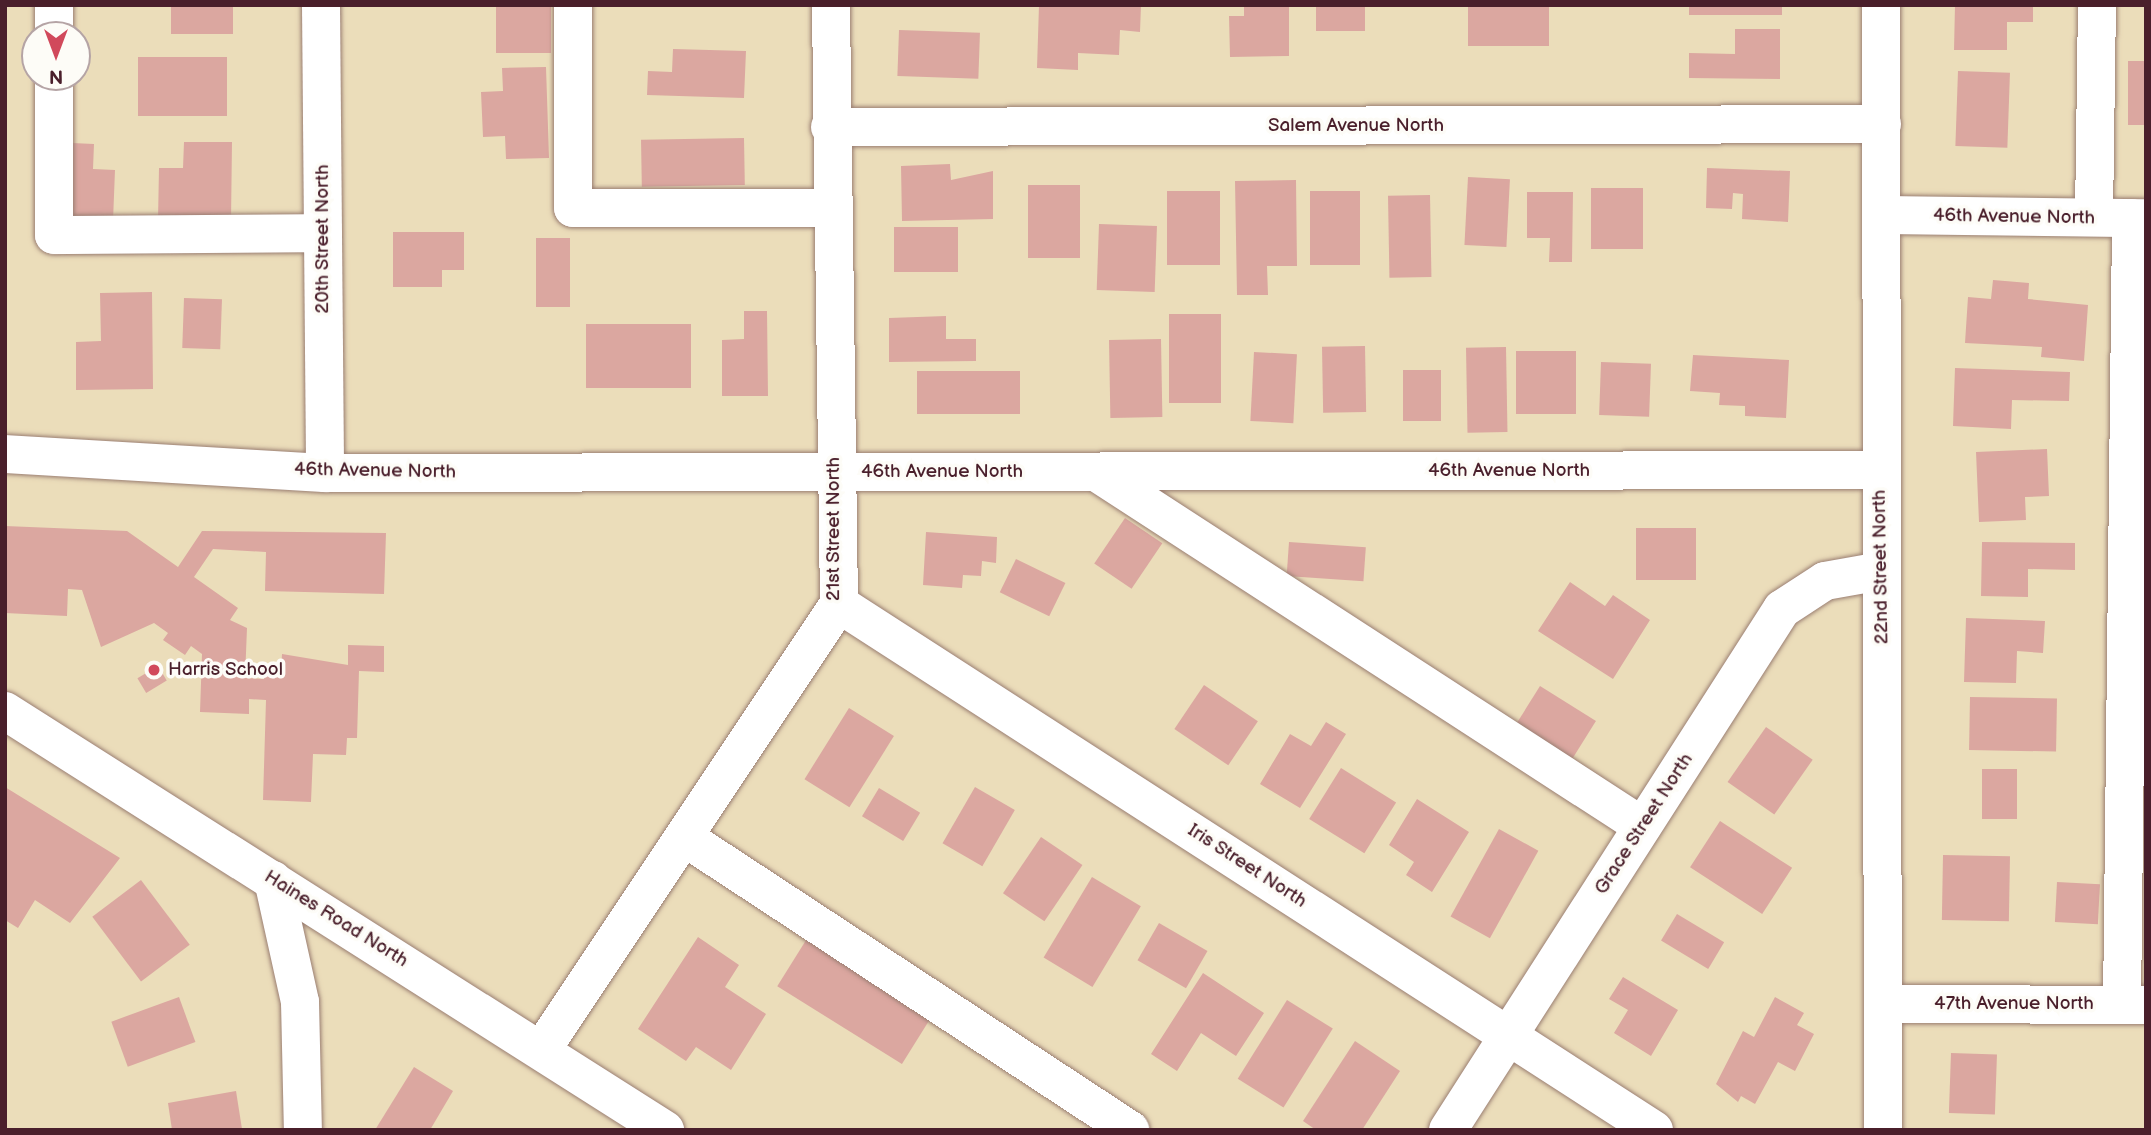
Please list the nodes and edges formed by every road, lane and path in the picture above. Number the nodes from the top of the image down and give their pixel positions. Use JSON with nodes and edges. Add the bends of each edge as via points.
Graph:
{"nodes":[{"id":1,"x":321,"y":5,"type":"edge"},
{"id":2,"x":573,"y":5,"type":"edge"},
{"id":3,"x":831,"y":5,"type":"edge"},
{"id":4,"x":1881,"y":5,"type":"edge"},
{"id":5,"x":2097,"y":5,"type":"edge"},
{"id":6,"x":54,"y":91,"type":"edge"},
{"id":7,"x":1882,"y":124,"type":"junction"},
{"id":8,"x":830,"y":127,"type":"junction"},
{"id":9,"x":831,"y":208,"type":"junction"},
{"id":10,"x":1882,"y":215,"type":"junction"},
{"id":11,"x":2124,"y":218,"type":"edge"},
{"id":12,"x":323,"y":233,"type":"junction"},
{"id":13,"x":5,"y":453,"type":"edge"},
{"id":14,"x":1880,"y":470,"type":"junction"},
{"id":15,"x":325,"y":472,"type":"junction"},
{"id":16,"x":834,"y":472,"type":"junction"},
{"id":17,"x":1096,"y":472,"type":"junction"},
{"id":18,"x":1881,"y":570,"type":"junction"},
{"id":19,"x":839,"y":604,"type":"junction"},
{"id":20,"x":5,"y":711,"type":"edge"},
{"id":21,"x":1642,"y":826,"type":"junction"},
{"id":22,"x":684,"y":837,"type":"junction"},
{"id":23,"x":273,"y":880,"type":"junction"},
{"id":24,"x":1883,"y":1004,"type":"junction"},
{"id":25,"x":2134,"y":1005,"type":"edge"},
{"id":26,"x":1509,"y":1033,"type":"junction"},
{"id":27,"x":543,"y":1048,"type":"junction"},
{"id":28,"x":303,"y":1130,"type":"edge"},
{"id":29,"x":666,"y":1130,"type":"edge"},
{"id":30,"x":1130,"y":1130,"type":"edge"},
{"id":31,"x":1448,"y":1130,"type":"edge"},
{"id":32,"x":1654,"y":1130,"type":"edge"},
{"id":33,"x":1883,"y":1130,"type":"edge"}],
"edges":[{"from":1,"to":12,"type":"street","name":"20th Street North"},
{"from":2,"to":9,"type":"street","via":[[573,208]]},
{"from":3,"to":8,"type":"street","name":"21st Street North"},
{"from":4,"to":7,"type":"street","name":"22nd Street North"},
{"from":5,"to":11,"type":"street"},
{"from":6,"to":12,"type":"street","via":[[54,235]]},
{"from":7,"to":8,"type":"street","name":"Salem Avenue North"},
{"from":7,"to":10,"type":"street","name":"22nd Street North"},
{"from":8,"to":9,"type":"street","name":"21st Street North"},
{"from":9,"to":16,"type":"street","name":"21st Street North"},
{"from":10,"to":11,"type":"street","name":"46th Avenue North"},
{"from":10,"to":14,"type":"street","name":"22nd Street North"},
{"from":11,"to":25,"type":"street"},
{"from":12,"to":15,"type":"street","name":"20th Street North"},
{"from":13,"to":15,"type":"street","name":"46th Avenue North"},
{"from":14,"to":17,"type":"street","name":"46th Avenue North"},
{"from":14,"to":18,"type":"street","name":"22nd Street North"},
{"from":15,"to":16,"type":"street","name":"46th Avenue North"},
{"from":16,"to":17,"type":"street","name":"46th Avenue North"},
{"from":16,"to":19,"type":"street","name":"21st Street North"},
{"from":17,"to":21,"type":"street"},
{"from":18,"to":21,"type":"street","name":"Grace Street North","via":[[1825,581],[1782,609]]},
{"from":18,"to":24,"type":"street","name":"22nd Street North"},
{"from":19,"to":22,"type":"street","name":"21st Street North"},
{"from":19,"to":26,"type":"street","name":"Iris Street North"},
{"from":20,"to":23,"type":"street","name":"Haines Road North"},
{"from":21,"to":26,"type":"street","name":"Grace Street North"},
{"from":22,"to":27,"type":"street","name":"21st Street North"},
{"from":22,"to":30,"type":"street"},
{"from":23,"to":27,"type":"street","name":"Haines Road North"},
{"from":23,"to":28,"type":"street","via":[[300,1002]]},
{"from":24,"to":25,"type":"street","name":"47th Avenue North"},
{"from":24,"to":33,"type":"street","name":"22nd Street North"},
{"from":26,"to":31,"type":"street","name":"Grace Street North"},
{"from":26,"to":32,"type":"street","name":"Iris Street North"},
{"from":27,"to":29,"type":"street","name":"Haines Road North"}]}
